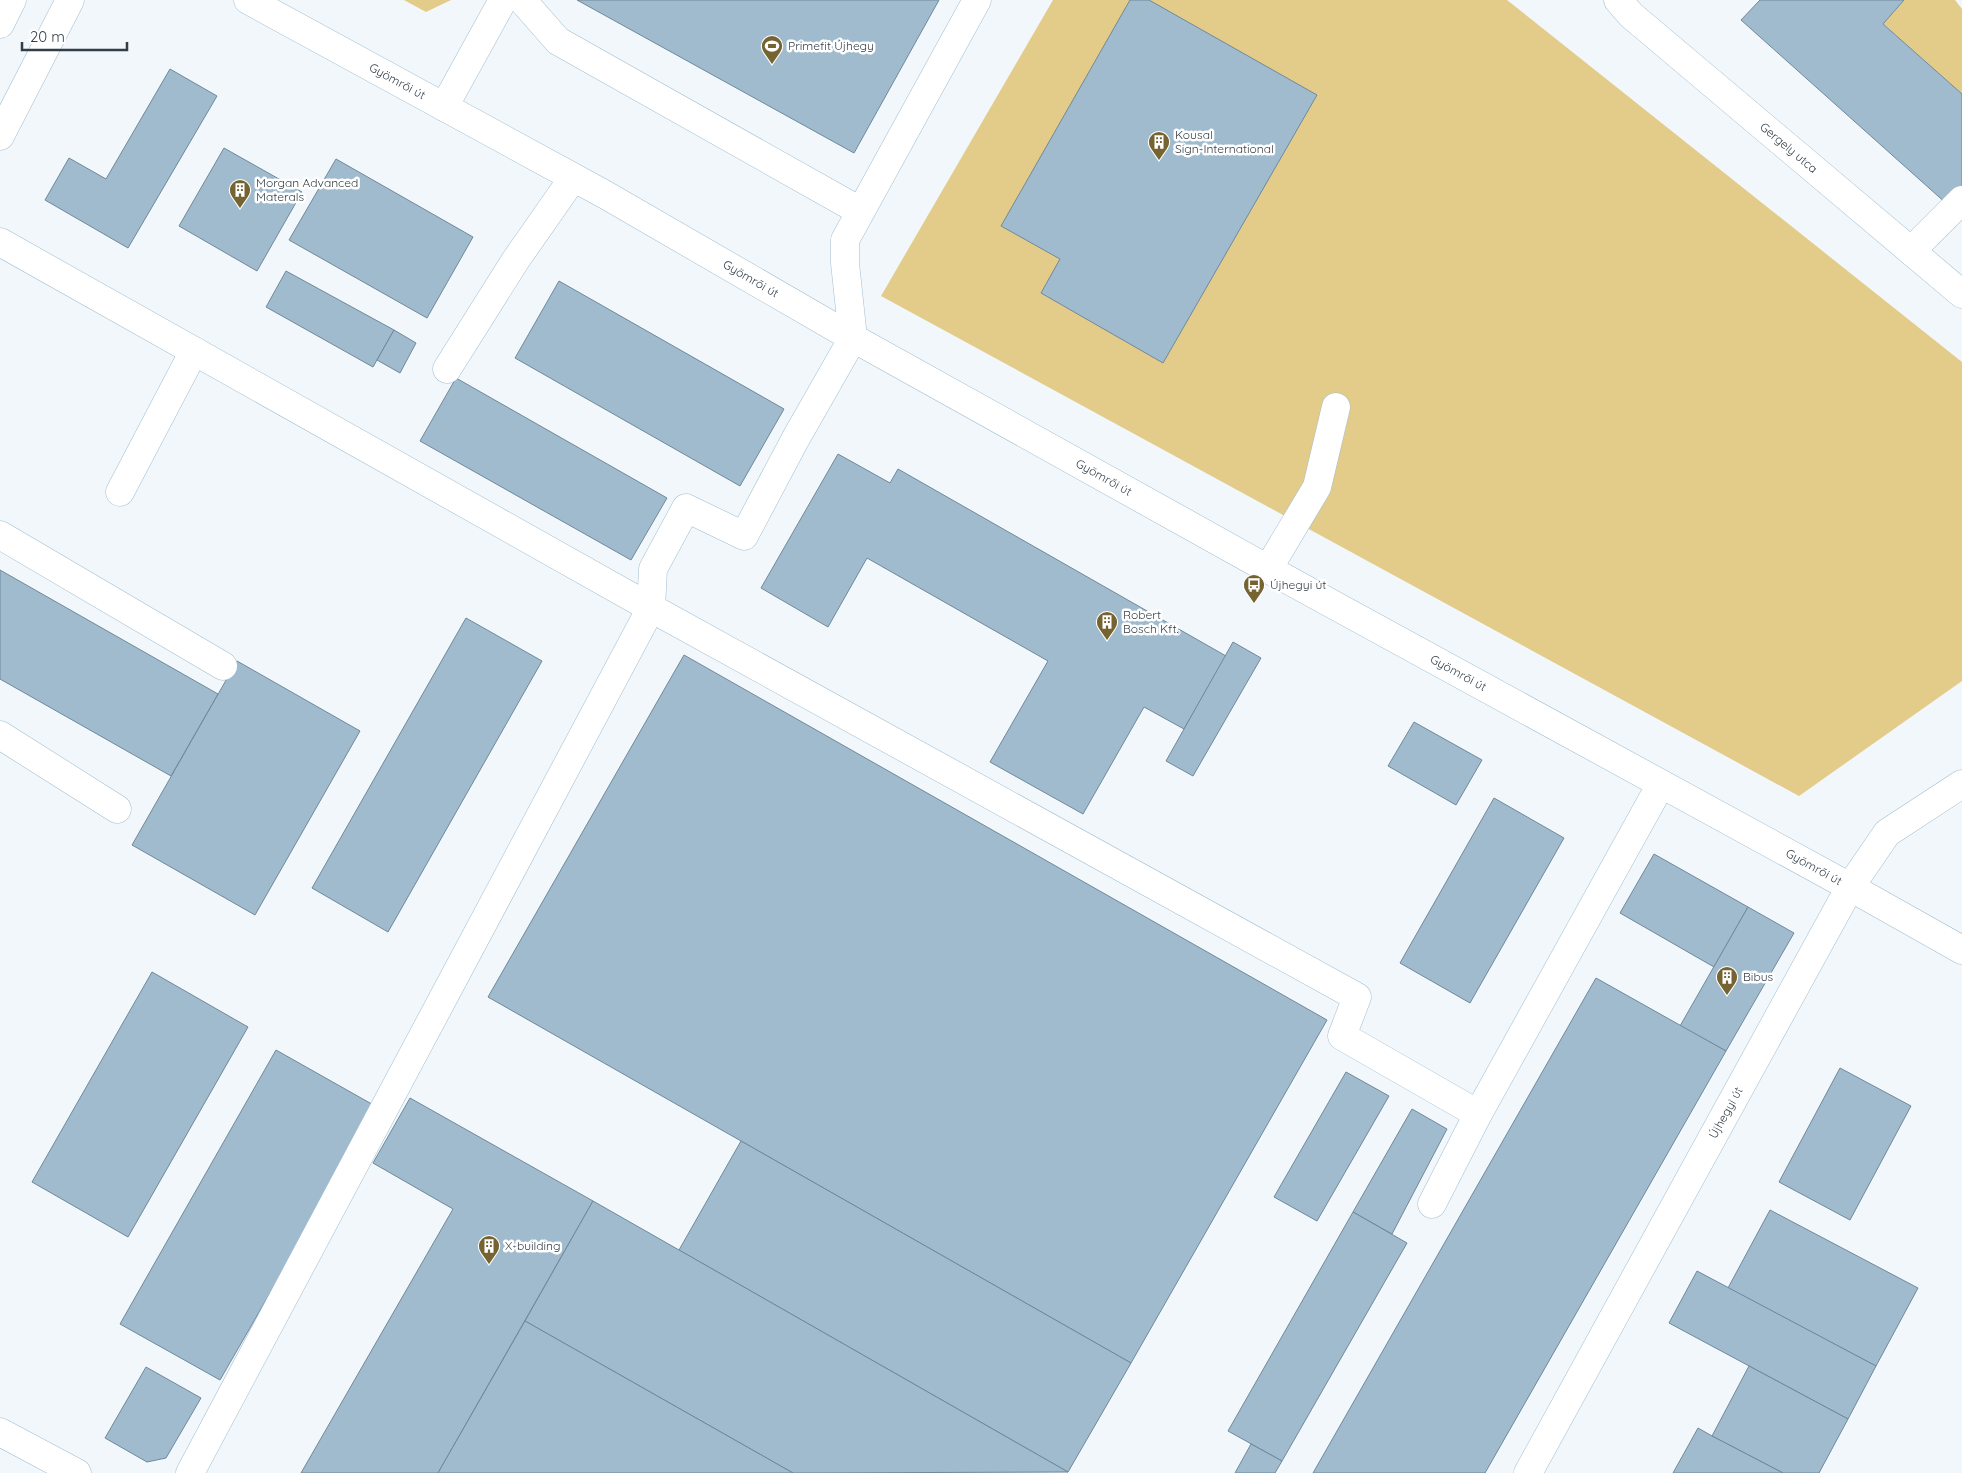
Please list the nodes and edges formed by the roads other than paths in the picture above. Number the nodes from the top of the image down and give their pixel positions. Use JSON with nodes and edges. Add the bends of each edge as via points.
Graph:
{"nodes":[{"id":1,"x":12,"y":0,"type":"edge"},
{"id":2,"x":70,"y":0,"type":"edge"},
{"id":3,"x":248,"y":0,"type":"edge"},
{"id":4,"x":504,"y":0,"type":"edge"},
{"id":5,"x":522,"y":0,"type":"edge"},
{"id":6,"x":977,"y":0,"type":"edge"},
{"id":7,"x":1618,"y":0,"type":"edge"},
{"id":8,"x":0,"y":24,"type":"edge"},
{"id":9,"x":444,"y":107,"type":"junction"},
{"id":10,"x":0,"y":136,"type":"edge"},
{"id":11,"x":573,"y":178,"type":"junction"},
{"id":12,"x":1962,"y":200,"type":"edge"},
{"id":13,"x":860,"y":211,"type":"junction"},
{"id":14,"x":0,"y":242,"type":"edge"},
{"id":15,"x":1910,"y":251,"type":"junction"},
{"id":16,"x":1962,"y":294,"type":"edge"},
{"id":17,"x":853,"y":338,"type":"junction"},
{"id":18,"x":194,"y":351,"type":"junction"},
{"id":19,"x":447,"y":369,"type":"dead end"},
{"id":20,"x":1336,"y":407,"type":"dead end"},
{"id":21,"x":120,"y":492,"type":"dead end"},
{"id":22,"x":0,"y":535,"type":"edge"},
{"id":23,"x":1268,"y":569,"type":"junction"},
{"id":24,"x":651,"y":608,"type":"junction"},
{"id":25,"x":223,"y":666,"type":"dead end"},
{"id":26,"x":0,"y":736,"type":"edge"},
{"id":27,"x":1662,"y":784,"type":"junction"},
{"id":28,"x":1962,"y":784,"type":"edge"},
{"id":29,"x":117,"y":809,"type":"dead end"},
{"id":30,"x":1850,"y":887,"type":"junction"},
{"id":31,"x":1962,"y":950,"type":"edge"},
{"id":32,"x":1478,"y":1114,"type":"junction"},
{"id":33,"x":1432,"y":1204,"type":"dead end"},
{"id":34,"x":0,"y":1432,"type":"edge"},
{"id":35,"x":77,"y":1473,"type":"edge"},
{"id":36,"x":190,"y":1473,"type":"edge"},
{"id":37,"x":1528,"y":1473,"type":"edge"}],
"edges":[{"from":1,"to":8,"type":"street"},
{"from":2,"to":10,"type":"street"},
{"from":3,"to":9,"type":"street","name":"Gyömrői út"},
{"from":4,"to":9,"type":"street"},
{"from":5,"to":13,"type":"street","via":[[558,41]]},
{"from":6,"to":13,"type":"street"},
{"from":7,"to":15,"type":"street","name":"Gergely utca","via":[[1631,15]]},
{"from":9,"to":11,"type":"street","name":"Gyömrői út"},
{"from":11,"to":17,"type":"street","name":"Gyömrői út"},
{"from":11,"to":19,"type":"street","via":[[515,261]]},
{"from":12,"to":15,"type":"street"},
{"from":13,"to":17,"type":"street","via":[[845,240]]},
{"from":14,"to":18,"type":"street"},
{"from":15,"to":16,"type":"street","name":"Gergely utca"},
{"from":17,"to":23,"type":"street","name":"Gyömrői út"},
{"from":17,"to":24,"type":"street","via":[[744,536],[686,508],[653,568]]},
{"from":18,"to":21,"type":"street"},
{"from":18,"to":24,"type":"street"},
{"from":20,"to":23,"type":"street","via":[[1317,487]]},
{"from":22,"to":25,"type":"street"},
{"from":23,"to":27,"type":"street","name":"Gyömrői út"},
{"from":24,"to":32,"type":"street","via":[[1357,997],[1342,1036]]},
{"from":24,"to":36,"type":"street"},
{"from":26,"to":29,"type":"street"},
{"from":27,"to":30,"type":"street","name":"Gyömrői út"},
{"from":27,"to":32,"type":"street"},
{"from":28,"to":30,"type":"street","name":"Újhegyi út","via":[[1888,833]]},
{"from":30,"to":31,"type":"street","name":"Gyömrői út"},
{"from":30,"to":37,"type":"street","name":"Újhegyi út"},
{"from":32,"to":33,"type":"street"},
{"from":34,"to":35,"type":"street"}]}
